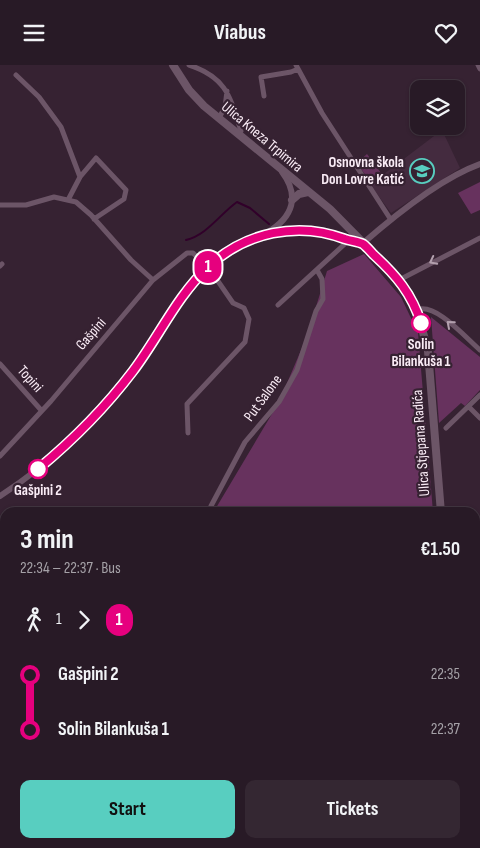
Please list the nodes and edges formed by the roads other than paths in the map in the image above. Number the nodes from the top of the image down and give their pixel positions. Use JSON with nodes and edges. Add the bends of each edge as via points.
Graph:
{"nodes":[{"id":1,"x":173,"y":65,"type":"edge"},
{"id":2,"x":189,"y":65,"type":"edge"},
{"id":3,"x":478,"y":65,"type":"edge"},
{"id":4,"x":297,"y":67,"type":"edge"},
{"id":5,"x":480,"y":69,"type":"edge"},
{"id":6,"x":16,"y":75,"type":"dead end"},
{"id":7,"x":227,"y":91,"type":"junction"},
{"id":8,"x":264,"y":96,"type":"dead end"},
{"id":9,"x":219,"y":118,"type":"junction"},
{"id":10,"x":241,"y":131,"type":"dead end"},
{"id":11,"x":480,"y":165,"type":"edge"},
{"id":12,"x":281,"y":171,"type":"junction"},
{"id":13,"x":80,"y":177,"type":"junction"},
{"id":14,"x":308,"y":192,"type":"junction"},
{"id":15,"x":68,"y":200,"type":"junction"},
{"id":16,"x":292,"y":200,"type":"junction"},
{"id":17,"x":0,"y":205,"type":"edge"},
{"id":18,"x":94,"y":219,"type":"junction"},
{"id":19,"x":391,"y":221,"type":"junction"},
{"id":20,"x":266,"y":234,"type":"junction"},
{"id":21,"x":480,"y":238,"type":"edge"},
{"id":22,"x":348,"y":241,"type":"junction"},
{"id":23,"x":362,"y":243,"type":"junction"},
{"id":24,"x":208,"y":267,"type":"junction"},
{"id":25,"x":317,"y":270,"type":"junction"},
{"id":26,"x":153,"y":280,"type":"junction"},
{"id":27,"x":399,"y":280,"type":"junction"},
{"id":28,"x":278,"y":305,"type":"dead end"},
{"id":29,"x":417,"y":310,"type":"junction"},
{"id":30,"x":480,"y":349,"type":"edge"},
{"id":31,"x":0,"y":364,"type":"edge"},
{"id":32,"x":480,"y":395,"type":"edge"},
{"id":33,"x":468,"y":407,"type":"junction"},
{"id":34,"x":41,"y":410,"type":"junction"},
{"id":35,"x":480,"y":418,"type":"edge"},
{"id":36,"x":446,"y":428,"type":"dead end"},
{"id":37,"x":188,"y":433,"type":"dead end"},
{"id":38,"x":0,"y":455,"type":"edge"},
{"id":39,"x":0,"y":496,"type":"edge"},
{"id":40,"x":211,"y":506,"type":"dead end"},
{"id":41,"x":440,"y":507,"type":"edge"}],
"edges":[{"from":1,"to":9,"type":"main road","name":"Ulica Kneza Trpimira","via":[[189,90]]},
{"from":2,"to":7,"type":"street","via":[[217,79]]},
{"from":3,"to":5,"type":"street"},
{"from":4,"to":8,"type":"street","via":[[291,72],[261,77]]},
{"from":4,"to":19,"type":"street","via":[[322,113]]},
{"from":6,"to":13,"type":"street","via":[[39,97],[61,127]]},
{"from":7,"to":9,"type":"street","via":[[225,107]]},
{"from":7,"to":10,"type":"street"},
{"from":9,"to":12,"type":"main road","name":"Ulica Kneza Trpimira"},
{"from":11,"to":19,"type":"street","via":[[458,173]]},
{"from":12,"to":14,"type":"main road","name":"Ulica Kneza Trpimira"},
{"from":12,"to":16,"type":"street","via":[[291,187]]},
{"from":13,"to":15,"type":"street"},
{"from":13,"to":18,"type":"street","via":[[96,158],[126,190],[124,199]]},
{"from":14,"to":16,"type":"main road"},
{"from":14,"to":23,"type":"main road","name":"Ulica Kneza Trpimira","via":[[330,209]]},
{"from":15,"to":17,"type":"street","via":[[54,197],[26,205]]},
{"from":15,"to":18,"type":"street","via":[[76,202]]},
{"from":16,"to":20,"type":"street","via":[[283,220]]},
{"from":18,"to":26,"type":"street"},
{"from":19,"to":23,"type":"street"},
{"from":20,"to":22,"type":"street","via":[[315,231]]},
{"from":20,"to":24,"type":"street","via":[[225,253]]},
{"from":21,"to":27,"type":"street","one_way":true},
{"from":22,"to":23,"type":"street"},
{"from":22,"to":25,"type":"street"},
{"from":23,"to":27,"type":"main road","name":"Ulica Stjepana Radića"},
{"from":24,"to":26,"type":"street","name":"Gašpini","via":[[194,253],[187,253]]},
{"from":24,"to":37,"type":"street","via":[[232,303],[244,308],[249,319],[245,342],[187,403]]},
{"from":24,"to":39,"type":"street","via":[[105,405],[64,447]]},
{"from":25,"to":28,"type":"street"},
{"from":25,"to":40,"type":"street","name":"Put Salone","via":[[322,279],[323,299],[313,319],[297,370],[279,402],[245,443]]},
{"from":26,"to":34,"type":"street","name":"Gašpini"},
{"from":27,"to":29,"type":"main road","name":"Ulica Stjepana Radića"},
{"from":30,"to":29,"type":"street","one_way":true,"via":[[435,312],[426,308]]},
{"from":29,"to":41,"type":"main road","name":"Ulica Stjepana Radića","via":[[428,351]]},
{"from":31,"to":34,"type":"street","name":"Topini"},
{"from":32,"to":33,"type":"street"},
{"from":33,"to":35,"type":"street"},
{"from":33,"to":36,"type":"street"},
{"from":34,"to":38,"type":"street","name":"Gašpini"}]}
